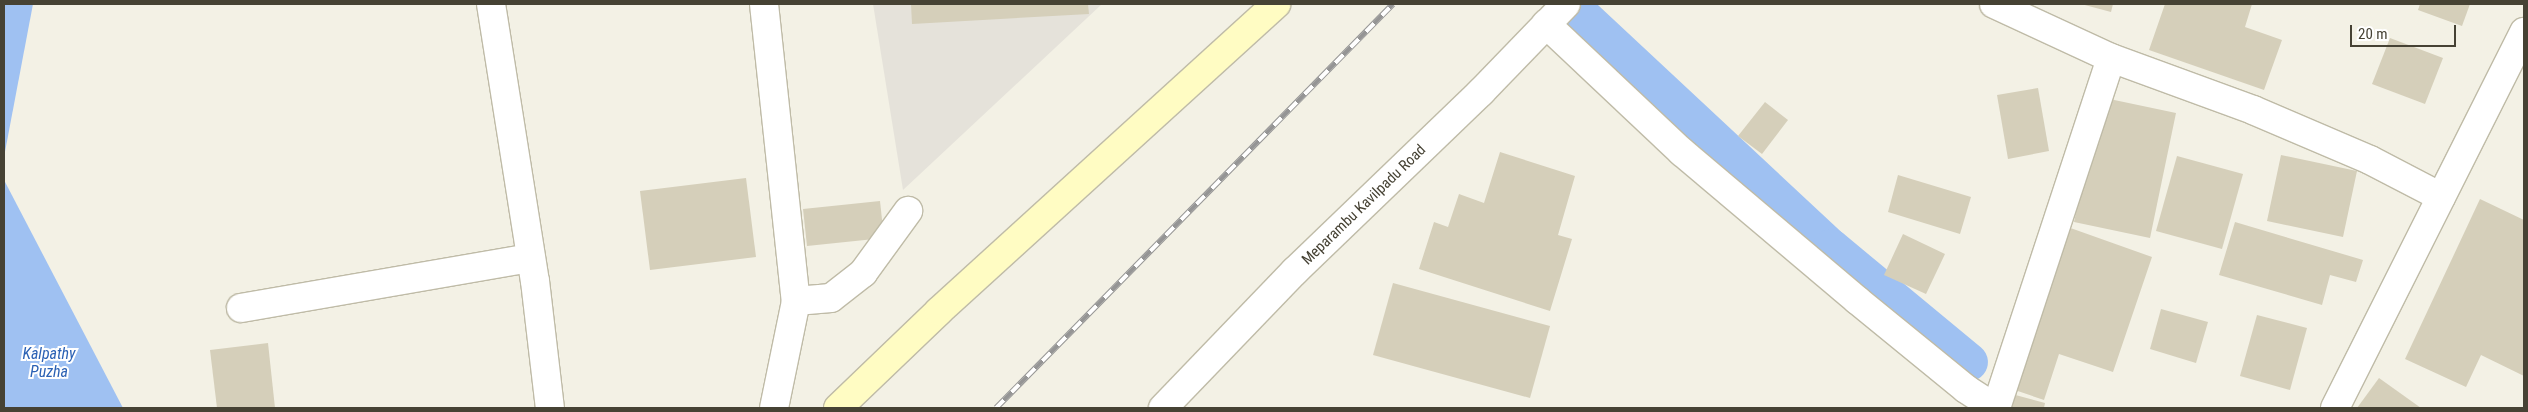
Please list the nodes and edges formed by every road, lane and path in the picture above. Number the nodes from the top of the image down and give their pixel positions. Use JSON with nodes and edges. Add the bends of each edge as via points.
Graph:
{"nodes":[{"id":1,"x":491,"y":4,"type":"edge"},
{"id":2,"x":764,"y":4,"type":"edge"},
{"id":3,"x":1276,"y":4,"type":"edge"},
{"id":4,"x":1566,"y":4,"type":"edge"},
{"id":5,"x":1994,"y":4,"type":"edge"},
{"id":6,"x":1546,"y":24,"type":"junction"},
{"id":7,"x":2524,"y":32,"type":"edge"},
{"id":8,"x":2111,"y":58,"type":"junction"},
{"id":9,"x":2441,"y":197,"type":"junction"},
{"id":10,"x":908,"y":210,"type":"dead end"},
{"id":11,"x":531,"y":258,"type":"junction"},
{"id":12,"x":796,"y":301,"type":"junction"},
{"id":13,"x":241,"y":308,"type":"dead end"},
{"id":14,"x":550,"y":408,"type":"edge"},
{"id":15,"x":774,"y":408,"type":"edge"},
{"id":16,"x":838,"y":408,"type":"edge"},
{"id":17,"x":1163,"y":408,"type":"edge"},
{"id":18,"x":1995,"y":408,"type":"edge"},
{"id":19,"x":2334,"y":408,"type":"edge"}],
"edges":[{"from":1,"to":11,"type":"street"},
{"from":2,"to":12,"type":"street"},
{"from":3,"to":16,"type":"main road","via":[[939,311]]},
{"from":4,"to":6,"type":"street","name":"Meparambu Kavilpadu Road"},
{"from":5,"to":8,"type":"street"},
{"from":6,"to":17,"type":"street","name":"Meparambu Kavilpadu Road","via":[[1481,92],[1295,271]]},
{"from":6,"to":18,"type":"street","via":[[1682,152],[1966,389]]},
{"from":7,"to":9,"type":"street"},
{"from":8,"to":9,"type":"street","via":[[2253,110],[2370,160]]},
{"from":8,"to":18,"type":"street"},
{"from":9,"to":19,"type":"street"},
{"from":10,"to":12,"type":"street","via":[[863,273],[831,298]]},
{"from":11,"to":13,"type":"street"},
{"from":11,"to":14,"type":"street"},
{"from":12,"to":15,"type":"street"}]}
